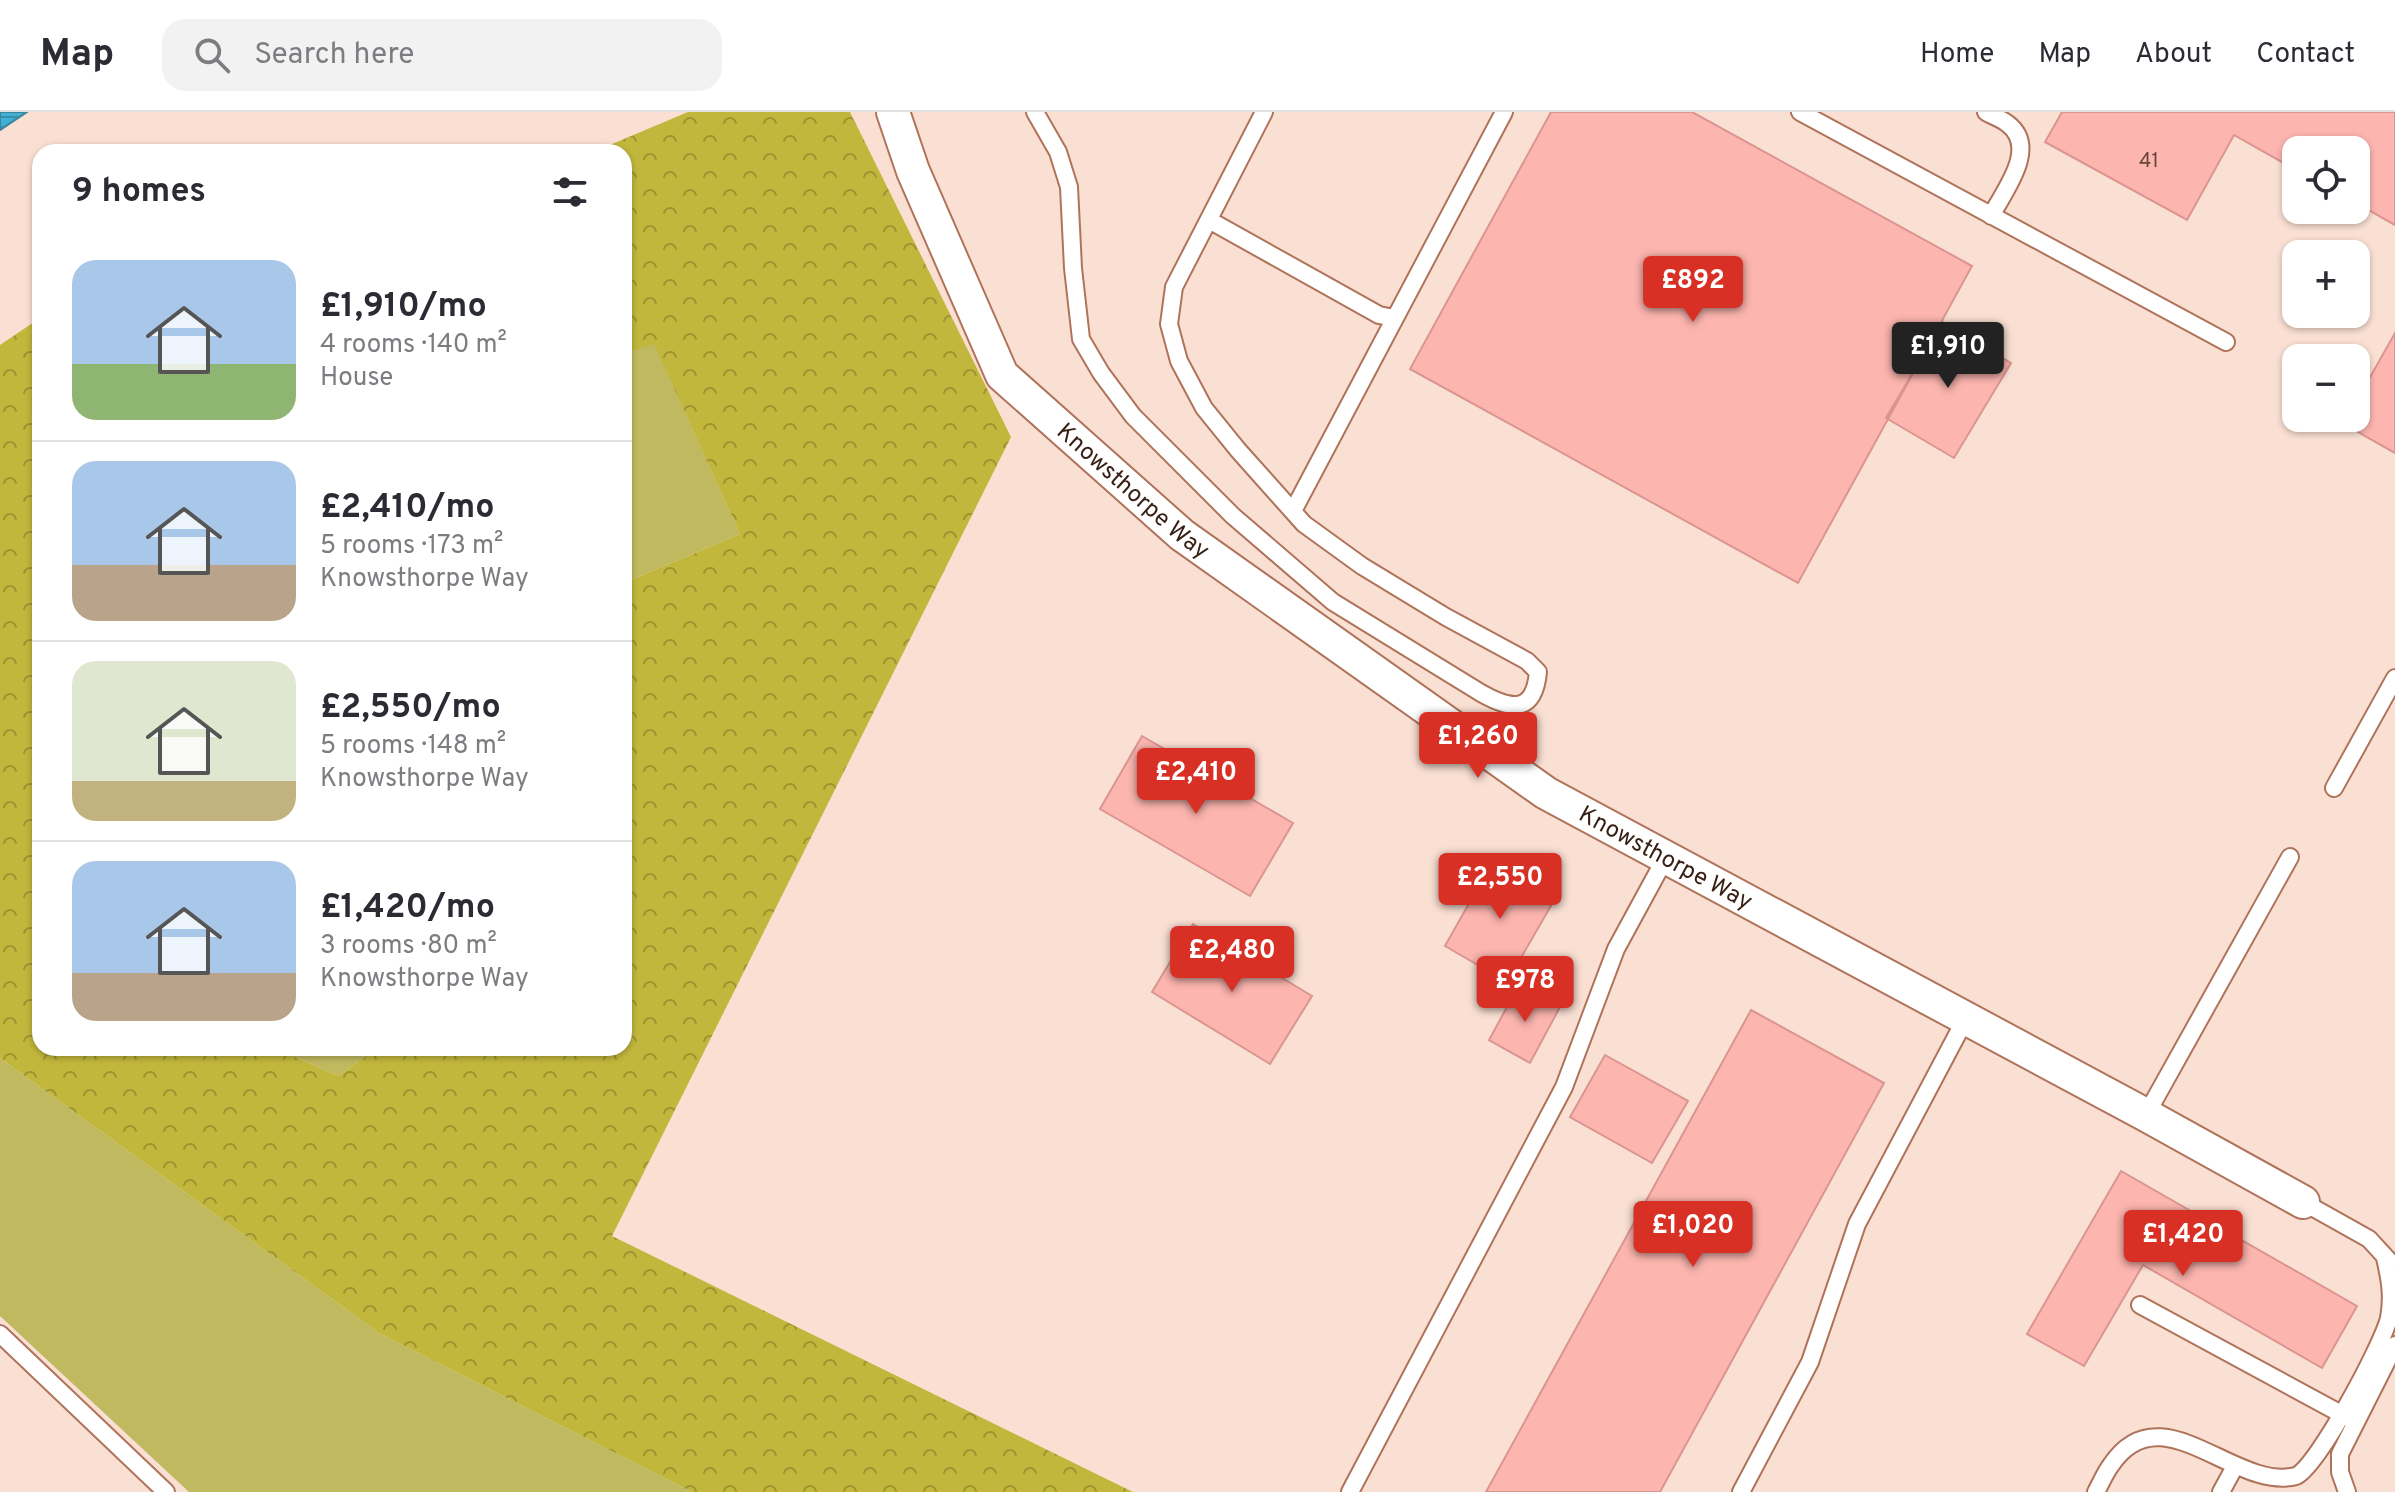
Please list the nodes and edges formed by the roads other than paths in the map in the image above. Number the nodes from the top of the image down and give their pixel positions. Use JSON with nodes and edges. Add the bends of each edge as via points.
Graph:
{"nodes":[{"id":1,"x":893,"y":112,"type":"edge"},
{"id":2,"x":1035,"y":112,"type":"edge"},
{"id":3,"x":1264,"y":112,"type":"edge"},
{"id":4,"x":1504,"y":112,"type":"edge"},
{"id":5,"x":1800,"y":112,"type":"edge"},
{"id":6,"x":1986,"y":112,"type":"edge"},
{"id":7,"x":1991,"y":216,"type":"junction"},
{"id":8,"x":1209,"y":220,"type":"junction"},
{"id":9,"x":1394,"y":318,"type":"junction"},
{"id":10,"x":2226,"y":342,"type":"dead end"},
{"id":11,"x":1293,"y":511,"type":"junction"},
{"id":12,"x":2395,"y":678,"type":"edge"},
{"id":13,"x":2334,"y":788,"type":"dead end"},
{"id":14,"x":1666,"y":857,"type":"junction"},
{"id":15,"x":2290,"y":857,"type":"dead end"},
{"id":16,"x":1966,"y":1018,"type":"junction"},
{"id":17,"x":2146,"y":1115,"type":"junction"},
{"id":18,"x":2303,"y":1202,"type":"joint"},
{"id":19,"x":2392,"y":1261,"type":"edge"},
{"id":20,"x":2140,"y":1305,"type":"dead end"},
{"id":21,"x":0,"y":1334,"type":"edge"},
{"id":22,"x":2395,"y":1345,"type":"edge"},
{"id":23,"x":2349,"y":1418,"type":"junction"},
{"id":24,"x":2233,"y":1470,"type":"junction"},
{"id":25,"x":166,"y":1492,"type":"edge"},
{"id":26,"x":1350,"y":1492,"type":"edge"},
{"id":27,"x":1741,"y":1492,"type":"edge"},
{"id":28,"x":2096,"y":1492,"type":"edge"},
{"id":29,"x":2221,"y":1492,"type":"edge"},
{"id":30,"x":2347,"y":1492,"type":"edge"}],
"edges":[{"from":1,"to":14,"type":"street","name":"Knowsthorpe Way","via":[[913,171],[1002,375],[1182,535],[1546,793]]},
{"from":2,"to":11,"type":"lane","via":[[1058,152],[1069,187],[1081,339],[1133,416],[1233,516],[1333,602],[1501,704],[1520,706],[1531,699],[1538,672],[1527,661],[1362,566]]},
{"from":3,"to":8,"type":"lane"},
{"from":4,"to":9,"type":"lane"},
{"from":5,"to":7,"type":"lane"},
{"from":6,"to":7,"type":"lane","via":[[2009,125],[2021,152]]},
{"from":7,"to":10,"type":"lane"},
{"from":8,"to":9,"type":"lane","via":[[1379,315]]},
{"from":8,"to":11,"type":"lane","via":[[1174,287],[1169,324],[1179,361],[1204,408]]},
{"from":9,"to":11,"type":"lane"},
{"from":12,"to":13,"type":"lane"},
{"from":14,"to":16,"type":"street","name":"Knowsthorpe Way"},
{"from":14,"to":26,"type":"lane","via":[[1616,949],[1564,1087]]},
{"from":15,"to":17,"type":"lane"},
{"from":16,"to":17,"type":"street","name":"Knowsthorpe Way"},
{"from":16,"to":27,"type":"lane","via":[[1857,1224],[1810,1362]]},
{"from":17,"to":18,"type":"street","name":"Knowsthorpe Way"},
{"from":18,"to":19,"type":"lane","via":[[2369,1239]]},
{"from":19,"to":23,"type":"lane","via":[[2388,1322]]},
{"from":20,"to":23,"type":"lane"},
{"from":21,"to":25,"type":"lane"},
{"from":22,"to":23,"type":"lane"},
{"from":23,"to":24,"type":"lane","via":[[2297,1476],[2253,1478]]},
{"from":23,"to":30,"type":"lane","via":[[2340,1454]]},
{"from":24,"to":28,"type":"lane","via":[[2183,1444],[2151,1439],[2122,1452]]},
{"from":24,"to":29,"type":"lane"}]}
